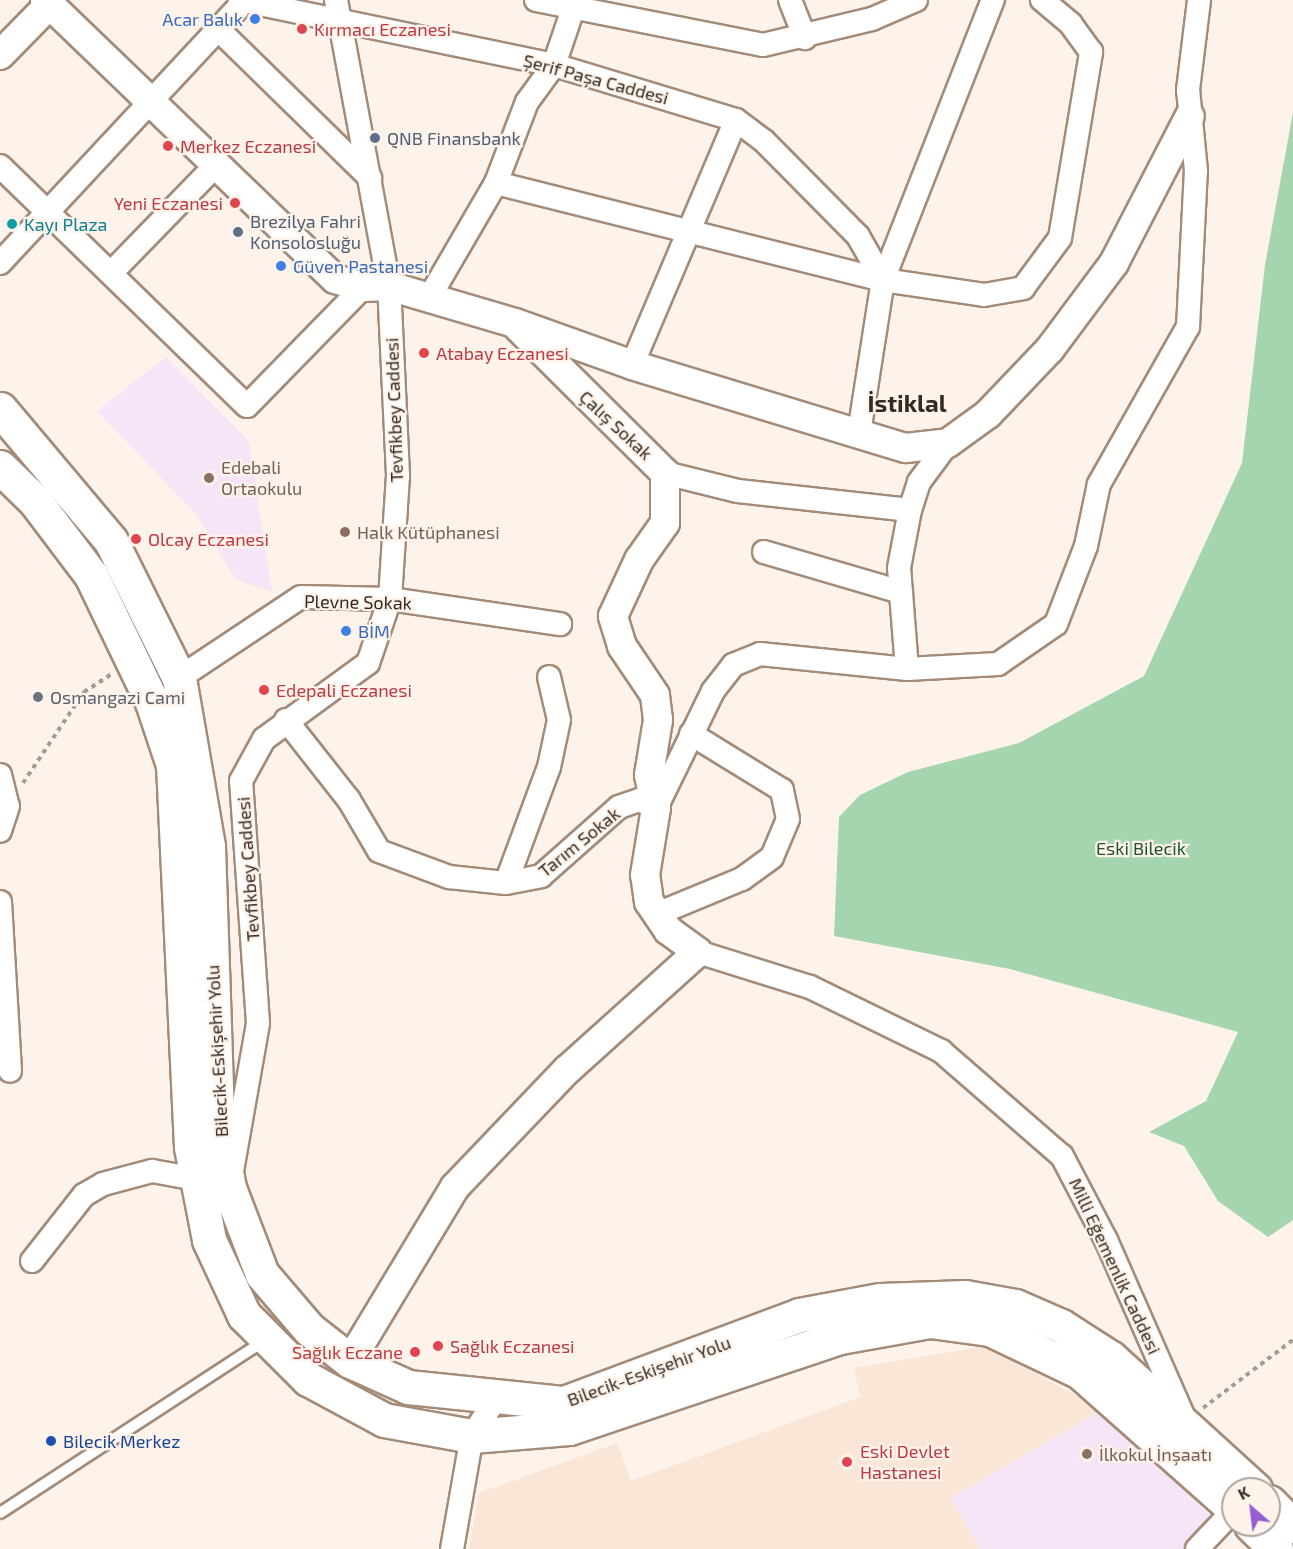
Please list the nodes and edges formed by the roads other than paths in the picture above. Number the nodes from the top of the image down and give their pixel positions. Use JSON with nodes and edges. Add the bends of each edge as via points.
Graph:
{"nodes":[{"id":1,"x":242,"y":0,"type":"edge"},
{"id":2,"x":336,"y":0,"type":"edge"},
{"id":3,"x":536,"y":0,"type":"edge"},
{"id":4,"x":790,"y":0,"type":"edge"},
{"id":5,"x":889,"y":0,"type":"edge"},
{"id":6,"x":916,"y":0,"type":"edge"},
{"id":7,"x":993,"y":0,"type":"edge"},
{"id":8,"x":1042,"y":0,"type":"edge"},
{"id":9,"x":1199,"y":0,"type":"edge"},
{"id":10,"x":48,"y":2,"type":"edge"},
{"id":11,"x":574,"y":4,"type":"edge"},
{"id":12,"x":872,"y":19,"type":"junction"},
{"id":13,"x":341,"y":22,"type":"junction"},
{"id":14,"x":218,"y":29,"type":"junction"},
{"id":15,"x":805,"y":38,"type":"junction"},
{"id":16,"x":0,"y":55,"type":"edge"},
{"id":17,"x":554,"y":65,"type":"junction"},
{"id":18,"x":153,"y":102,"type":"junction"},
{"id":19,"x":1190,"y":116,"type":"junction"},
{"id":20,"x":736,"y":120,"type":"junction"},
{"id":21,"x":218,"y":164,"type":"junction"},
{"id":22,"x":0,"y":166,"type":"edge"},
{"id":23,"x":370,"y":178,"type":"junction"},
{"id":24,"x":496,"y":183,"type":"junction"},
{"id":25,"x":51,"y":211,"type":"junction"},
{"id":26,"x":686,"y":230,"type":"junction"},
{"id":27,"x":0,"y":263,"type":"edge"},
{"id":28,"x":112,"y":272,"type":"junction"},
{"id":29,"x":883,"y":280,"type":"junction"},
{"id":30,"x":376,"y":287,"type":"junction"},
{"id":31,"x":429,"y":298,"type":"junction"},
{"id":32,"x":515,"y":323,"type":"junction"},
{"id":33,"x":632,"y":365,"type":"junction"},
{"id":34,"x":0,"y":409,"type":"edge"},
{"id":35,"x":859,"y":433,"type":"junction"},
{"id":36,"x":948,"y":443,"type":"junction"},
{"id":37,"x":0,"y":467,"type":"edge"},
{"id":38,"x":665,"y":473,"type":"junction"},
{"id":39,"x":909,"y":510,"type":"junction"},
{"id":40,"x":764,"y":552,"type":"dead end"},
{"id":41,"x":901,"y":592,"type":"junction"},
{"id":42,"x":390,"y":599,"type":"junction"},
{"id":43,"x":560,"y":624,"type":"dead end"},
{"id":44,"x":907,"y":669,"type":"junction"},
{"id":45,"x":549,"y":677,"type":"dead end"},
{"id":46,"x":179,"y":678,"type":"junction"},
{"id":47,"x":286,"y":720,"type":"junction"},
{"id":48,"x":691,"y":734,"type":"junction"},
{"id":49,"x":0,"y":775,"type":"edge"},
{"id":50,"x":656,"y":808,"type":"junction"},
{"id":51,"x":0,"y":831,"type":"edge"},
{"id":52,"x":506,"y":883,"type":"junction"},
{"id":53,"x":0,"y":902,"type":"edge"},
{"id":54,"x":657,"y":914,"type":"junction"},
{"id":55,"x":698,"y":952,"type":"junction"},
{"id":56,"x":10,"y":1071,"type":"dead end"},
{"id":57,"x":197,"y":1179,"type":"junction"},
{"id":58,"x":229,"y":1188,"type":"junction"},
{"id":59,"x":32,"y":1262,"type":"dead end"},
{"id":60,"x":268,"y":1339,"type":"junction"},
{"id":61,"x":350,"y":1361,"type":"junction"},
{"id":62,"x":495,"y":1400,"type":"junction"},
{"id":63,"x":1186,"y":1421,"type":"junction"},
{"id":64,"x":472,"y":1436,"type":"junction"},
{"id":65,"x":1243,"y":1477,"type":"edge"},
{"id":66,"x":1221,"y":1498,"type":"edge"},
{"id":67,"x":0,"y":1513,"type":"edge"},
{"id":68,"x":1281,"y":1514,"type":"edge"},
{"id":69,"x":1221,"y":1522,"type":"edge"},
{"id":70,"x":1293,"y":1526,"type":"edge"},
{"id":71,"x":1264,"y":1537,"type":"edge"},
{"id":72,"x":452,"y":1549,"type":"edge"},
{"id":73,"x":1197,"y":1549,"type":"edge"},
{"id":74,"x":1276,"y":1549,"type":"edge"}],
"edges":[{"from":1,"to":13,"type":"street","name":"Şerif Paşa Caddesi"},
{"from":1,"to":14,"type":"street"},
{"from":2,"to":13,"type":"street","name":"Tevfikbey Caddesi"},
{"from":3,"to":11,"type":"street"},
{"from":4,"to":15,"type":"street"},
{"from":5,"to":12,"type":"street"},
{"from":6,"to":12,"type":"street"},
{"from":7,"to":29,"type":"street"},
{"from":8,"to":29,"type":"street","via":[[1071,24],[1091,52],[1060,238],[1023,288],[984,295]]},
{"from":9,"to":19,"type":"street"},
{"from":10,"to":16,"type":"street"},
{"from":10,"to":18,"type":"street"},
{"from":11,"to":15,"type":"street","via":[[763,45]]},
{"from":11,"to":17,"type":"street"},
{"from":12,"to":15,"type":"street"},
{"from":13,"to":17,"type":"street","name":"Şerif Paşa Caddesi"},
{"from":13,"to":23,"type":"street","name":"Tevfikbey Caddesi"},
{"from":14,"to":18,"type":"street"},
{"from":14,"to":23,"type":"street"},
{"from":17,"to":20,"type":"street","name":"Şerif Paşa Caddesi"},
{"from":17,"to":24,"type":"street","via":[[526,102]]},
{"from":18,"to":21,"type":"street"},
{"from":18,"to":25,"type":"street"},
{"from":19,"to":36,"type":"street","via":[[1114,263],[1050,349],[988,414]]},
{"from":19,"to":44,"type":"street","via":[[1196,171],[1188,327],[1099,484],[1086,546],[1056,624],[998,664]]},
{"from":20,"to":26,"type":"street"},
{"from":20,"to":29,"type":"street","name":"Şerif Paşa Caddesi","via":[[764,141],[858,236]]},
{"from":21,"to":28,"type":"street"},
{"from":21,"to":30,"type":"street","via":[[335,279]]},
{"from":22,"to":25,"type":"street"},
{"from":23,"to":30,"type":"street","name":"Tevfikbey Caddesi"},
{"from":24,"to":26,"type":"street"},
{"from":24,"to":31,"type":"street"},
{"from":25,"to":27,"type":"street"},
{"from":25,"to":28,"type":"street"},
{"from":26,"to":29,"type":"street"},
{"from":26,"to":33,"type":"street"},
{"from":28,"to":30,"type":"street","via":[[248,406]]},
{"from":29,"to":35,"type":"street"},
{"from":30,"to":31,"type":"street"},
{"from":30,"to":42,"type":"street","name":"Tevfikbey Caddesi","via":[[398,475]]},
{"from":31,"to":32,"type":"street"},
{"from":32,"to":33,"type":"street"},
{"from":32,"to":38,"type":"street","name":"Çalış Sokak"},
{"from":33,"to":35,"type":"street"},
{"from":34,"to":46,"type":"main road","name":"Bilecik-Eskişehir Yolu","via":[[111,541]]},
{"from":35,"to":36,"type":"street","via":[[906,448]]},
{"from":36,"to":39,"type":"street","via":[[919,482]]},
{"from":37,"to":57,"type":"main road","name":"Bilecik-Eskişehir Yolu","via":[[35,501],[91,575],[133,661],[173,765],[190,1147]]},
{"from":38,"to":39,"type":"street","via":[[738,491]]},
{"from":38,"to":50,"type":"street","name":"Çalış Sokak","via":[[665,523],[639,560],[613,616],[622,646],[655,695],[658,720],[650,775]]},
{"from":39,"to":41,"type":"street","via":[[899,568]]},
{"from":40,"to":41,"type":"street"},
{"from":41,"to":44,"type":"street"},
{"from":42,"to":43,"type":"street","name":"Plevne Sokak"},
{"from":42,"to":46,"type":"street","name":"Plevne Sokak","via":[[301,597]]},
{"from":42,"to":47,"type":"street","name":"Tevfikbey Caddesi","via":[[368,663]]},
{"from":44,"to":48,"type":"street","via":[[760,654],[733,665]]},
{"from":45,"to":52,"type":"street","via":[[559,720],[549,767]]},
{"from":46,"to":58,"type":"main road","name":"Bilecik-Eskişehir Yolu","via":[[208,846],[217,1123]]},
{"from":47,"to":52,"type":"street","name":"Tarım Sokak","via":[[349,800],[379,851],[449,877]]},
{"from":47,"to":58,"type":"street","name":"Tevfikbey Caddesi","via":[[264,740],[242,781],[258,1023]]},
{"from":48,"to":50,"type":"street"},
{"from":48,"to":54,"type":"street","via":[[782,790],[788,819],[772,857],[742,879]]},
{"from":49,"to":51,"type":"street","via":[[8,806]]},
{"from":50,"to":52,"type":"street","name":"Tarım Sokak","via":[[639,800],[619,807],[541,876]]},
{"from":50,"to":54,"type":"street","name":"Milli Eğemenlik Caddesi","via":[[645,875]]},
{"from":53,"to":56,"type":"street","via":[[10,1004]]},
{"from":54,"to":55,"type":"street","name":"Milli Eğemenlik Caddesi","via":[[668,930]]},
{"from":55,"to":61,"type":"street","via":[[567,1070],[455,1187]]},
{"from":55,"to":63,"type":"street","name":"Milli Eğemenlik Caddesi","via":[[810,987],[941,1051],[1062,1156],[1106,1239]]},
{"from":57,"to":59,"type":"street","via":[[152,1171],[103,1184],[84,1195]]},
{"from":57,"to":60,"type":"main road","name":"Bilecik-Eskişehir Yolu","via":[[209,1240],[244,1315]]},
{"from":58,"to":61,"type":"main road","name":"Bilecik-Eskişehir Yolu","via":[[262,1274],[309,1329]]},
{"from":60,"to":61,"type":"main road"},
{"from":60,"to":64,"type":"main road","name":"Bilecik-Eskişehir Yolu","via":[[308,1379],[384,1420]]},
{"from":60,"to":67,"type":"lane"},
{"from":61,"to":62,"type":"main road","name":"Bilecik-Eskişehir Yolu","via":[[408,1387]]},
{"from":62,"to":63,"type":"main road","name":"Bilecik-Eskişehir Yolu","via":[[564,1403],[799,1314],[880,1300],[965,1297],[1015,1306],[1061,1326],[1111,1358]]},
{"from":62,"to":64,"type":"street"},
{"from":63,"to":65,"type":"main road","name":"Bilecik-Eskişehir Yolu"},
{"from":64,"to":66,"type":"main road","name":"Bilecik-Eskişehir Yolu","via":[[569,1428],[840,1337],[930,1321],[990,1329],[1080,1372]]},
{"from":64,"to":72,"type":"street"},
{"from":68,"to":70,"type":"main road"},
{"from":69,"to":73,"type":"street"},
{"from":71,"to":74,"type":"main road"}]}
